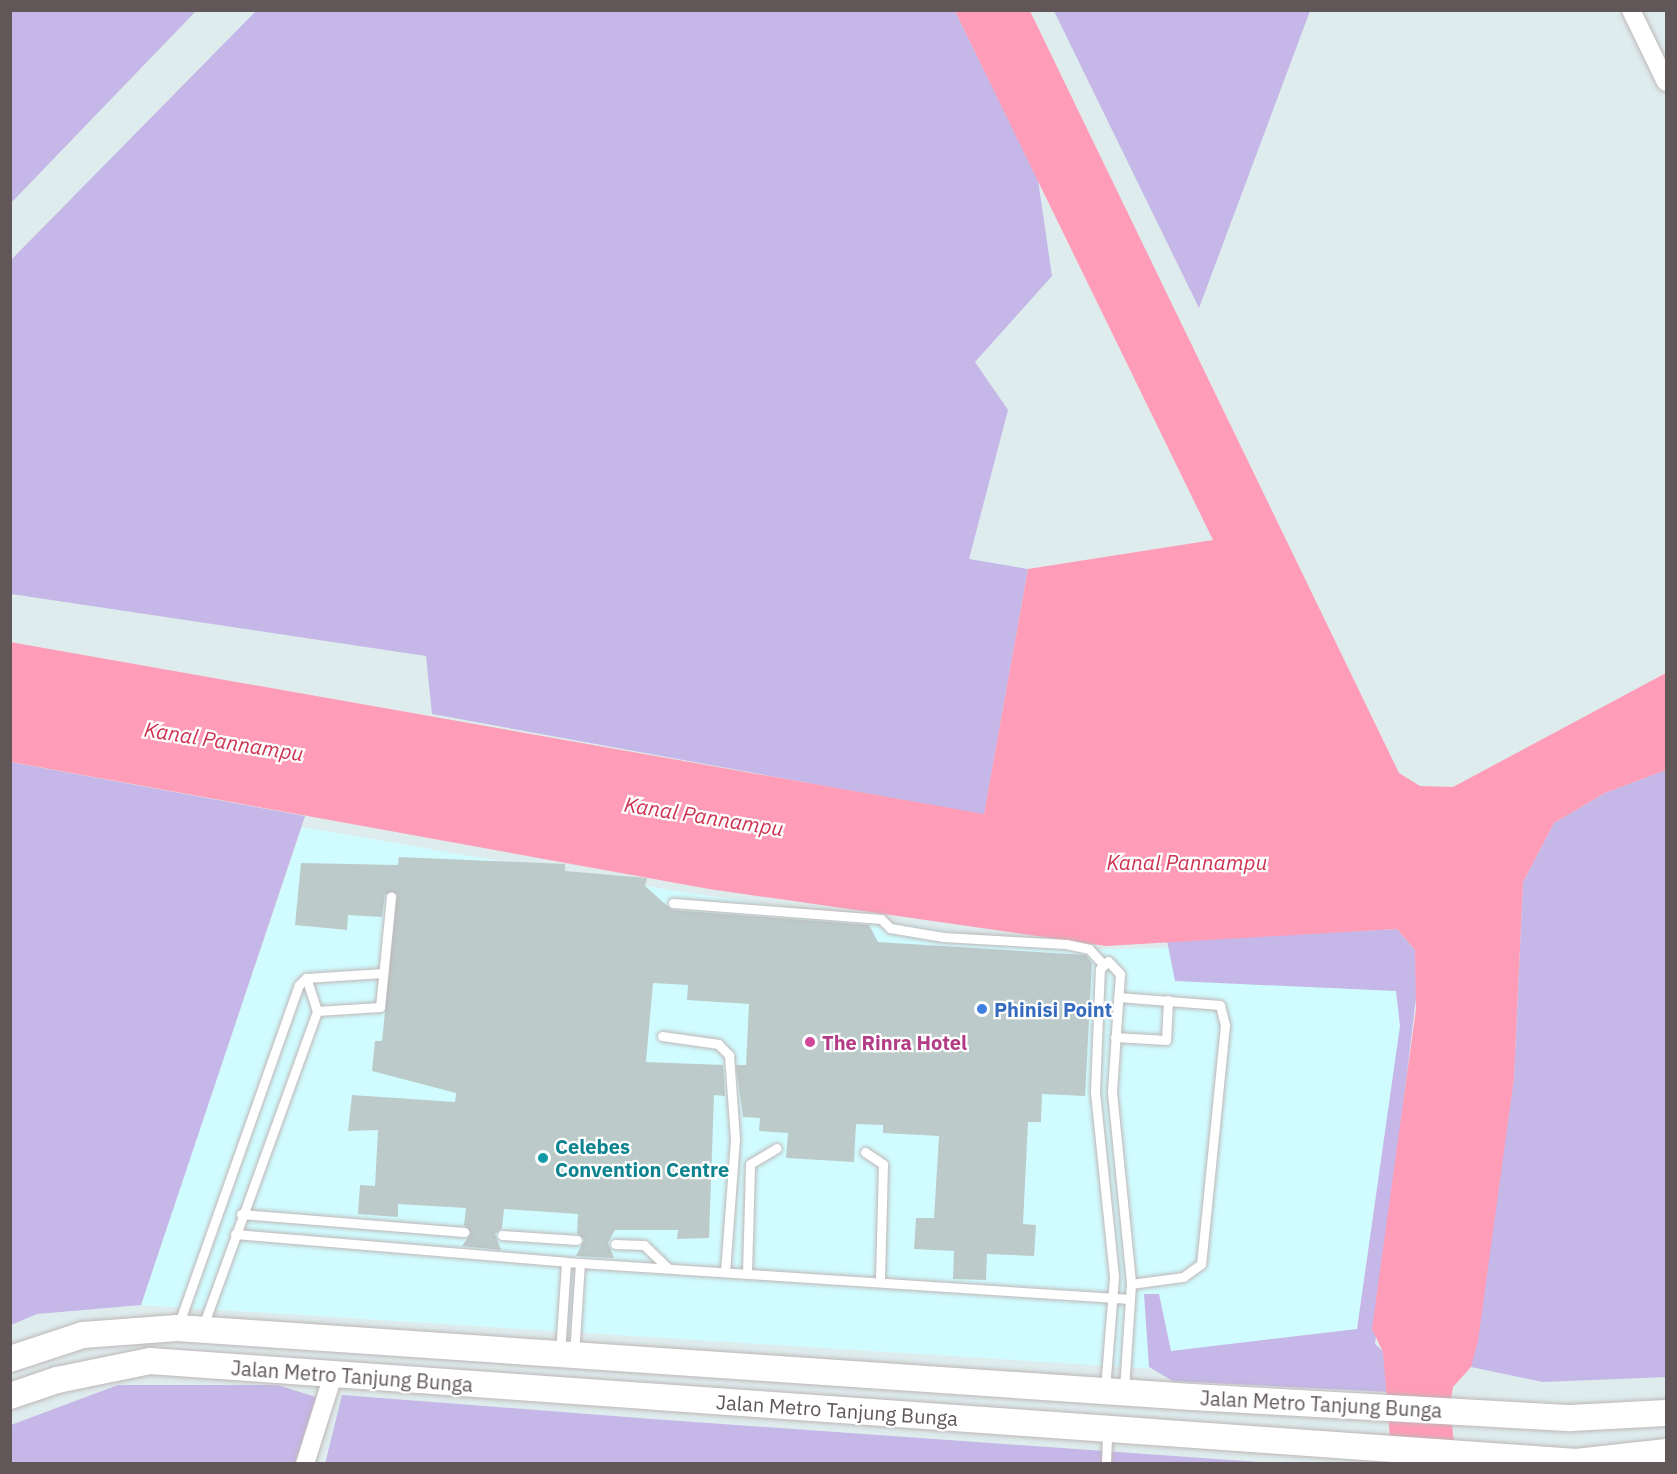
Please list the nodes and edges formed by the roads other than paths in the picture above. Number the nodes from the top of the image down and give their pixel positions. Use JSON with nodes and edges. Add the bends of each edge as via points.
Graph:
{"nodes":[{"id":1,"x":1631,"y":10,"type":"edge"},
{"id":2,"x":1666,"y":82,"type":"edge"},
{"id":3,"x":391,"y":897,"type":"dead end"},
{"id":4,"x":673,"y":903,"type":"dead end"},
{"id":5,"x":1103,"y":964,"type":"junction"},
{"id":6,"x":383,"y":973,"type":"junction"},
{"id":7,"x":306,"y":978,"type":"junction"},
{"id":8,"x":1118,"y":997,"type":"junction"},
{"id":9,"x":1168,"y":1000,"type":"junction"},
{"id":10,"x":317,"y":1011,"type":"junction"},
{"id":11,"x":662,"y":1036,"type":"dead end"},
{"id":12,"x":1115,"y":1037,"type":"junction"},
{"id":13,"x":777,"y":1148,"type":"dead end"},
{"id":14,"x":1101,"y":1148,"type":"junction"},
{"id":15,"x":1116,"y":1148,"type":"junction"},
{"id":16,"x":865,"y":1152,"type":"dead end"},
{"id":17,"x":242,"y":1214,"type":"junction"},
{"id":18,"x":464,"y":1232,"type":"dead end"},
{"id":19,"x":235,"y":1234,"type":"junction"},
{"id":20,"x":502,"y":1235,"type":"dead end"},
{"id":21,"x":577,"y":1240,"type":"dead end"},
{"id":22,"x":615,"y":1244,"type":"dead end"},
{"id":23,"x":566,"y":1262,"type":"junction"},
{"id":24,"x":580,"y":1263,"type":"junction"},
{"id":25,"x":668,"y":1268,"type":"junction"},
{"id":26,"x":725,"y":1272,"type":"junction"},
{"id":27,"x":747,"y":1273,"type":"junction"},
{"id":28,"x":880,"y":1281,"type":"junction"},
{"id":29,"x":1131,"y":1284,"type":"junction"},
{"id":30,"x":1113,"y":1297,"type":"junction"},
{"id":31,"x":1130,"y":1299,"type":"junction"},
{"id":32,"x":189,"y":1329,"type":"junction"},
{"id":33,"x":567,"y":1357,"type":"junction"},
{"id":34,"x":10,"y":1359,"type":"edge"},
{"id":35,"x":333,"y":1375,"type":"junction"},
{"id":36,"x":566,"y":1392,"type":"junction"},
{"id":37,"x":1115,"y":1392,"type":"junction"},
{"id":38,"x":10,"y":1395,"type":"edge"},
{"id":39,"x":1666,"y":1413,"type":"edge"},
{"id":40,"x":1107,"y":1427,"type":"junction"},
{"id":41,"x":1666,"y":1452,"type":"edge"},
{"id":42,"x":305,"y":1464,"type":"edge"},
{"id":43,"x":1106,"y":1464,"type":"edge"}],
"edges":[{"from":1,"to":2,"type":"street"},
{"from":3,"to":6,"type":"lane"},
{"from":4,"to":5,"type":"lane","via":[[881,919],[890,928],[943,937],[1066,944],[1089,949]]},
{"from":5,"to":8,"type":"lane","via":[[1119,967]]},
{"from":5,"to":14,"type":"lane","via":[[1095,1091]]},
{"from":6,"to":7,"type":"lane"},
{"from":6,"to":10,"type":"lane","via":[[380,1007]]},
{"from":7,"to":10,"type":"lane"},
{"from":7,"to":32,"type":"lane","via":[[293,999]]},
{"from":8,"to":9,"type":"lane"},
{"from":8,"to":12,"type":"lane"},
{"from":9,"to":12,"type":"lane","via":[[1166,1040]]},
{"from":9,"to":29,"type":"lane","via":[[1223,1009],[1207,1228],[1195,1272]]},
{"from":10,"to":17,"type":"lane"},
{"from":11,"to":26,"type":"lane","via":[[718,1044],[729,1054],[735,1139]]},
{"from":12,"to":15,"type":"lane","via":[[1112,1092]]},
{"from":13,"to":27,"type":"lane","via":[[750,1164]]},
{"from":14,"to":15,"type":"lane"},
{"from":14,"to":30,"type":"lane"},
{"from":15,"to":29,"type":"lane"},
{"from":16,"to":28,"type":"lane","via":[[883,1164]]},
{"from":17,"to":18,"type":"lane"},
{"from":17,"to":19,"type":"lane"},
{"from":19,"to":23,"type":"lane"},
{"from":19,"to":32,"type":"lane"},
{"from":20,"to":21,"type":"lane"},
{"from":22,"to":25,"type":"lane","via":[[644,1245]]},
{"from":23,"to":24,"type":"lane"},
{"from":23,"to":33,"type":"lane"},
{"from":24,"to":25,"type":"lane"},
{"from":24,"to":33,"type":"lane"},
{"from":25,"to":26,"type":"lane"},
{"from":26,"to":27,"type":"lane"},
{"from":27,"to":28,"type":"lane"},
{"from":28,"to":30,"type":"lane"},
{"from":29,"to":31,"type":"lane"},
{"from":30,"to":31,"type":"lane"},
{"from":30,"to":37,"type":"lane"},
{"from":31,"to":37,"type":"lane"},
{"from":32,"to":33,"type":"main road","name":"Jalan Metro Tanjung Bunga"},
{"from":32,"to":34,"type":"main road","name":"Jalan Metro Tanjung Bunga","via":[[83,1335]]},
{"from":33,"to":36,"type":"main road"},
{"from":33,"to":37,"type":"main road","name":"Jalan Metro Tanjung Bunga"},
{"from":35,"to":36,"type":"main road","name":"Jalan Metro Tanjung Bunga"},
{"from":35,"to":38,"type":"main road","name":"Jalan Metro Tanjung Bunga","via":[[150,1361]]},
{"from":35,"to":42,"type":"street"},
{"from":36,"to":40,"type":"main road","name":"Jalan Metro Tanjung Bunga"},
{"from":37,"to":39,"type":"main road","name":"Jalan Metro Tanjung Bunga","via":[[1571,1418]]},
{"from":40,"to":41,"type":"main road","name":"Jalan Metro Tanjung Bunga","via":[[1576,1462]]},
{"from":40,"to":43,"type":"lane"}]}
